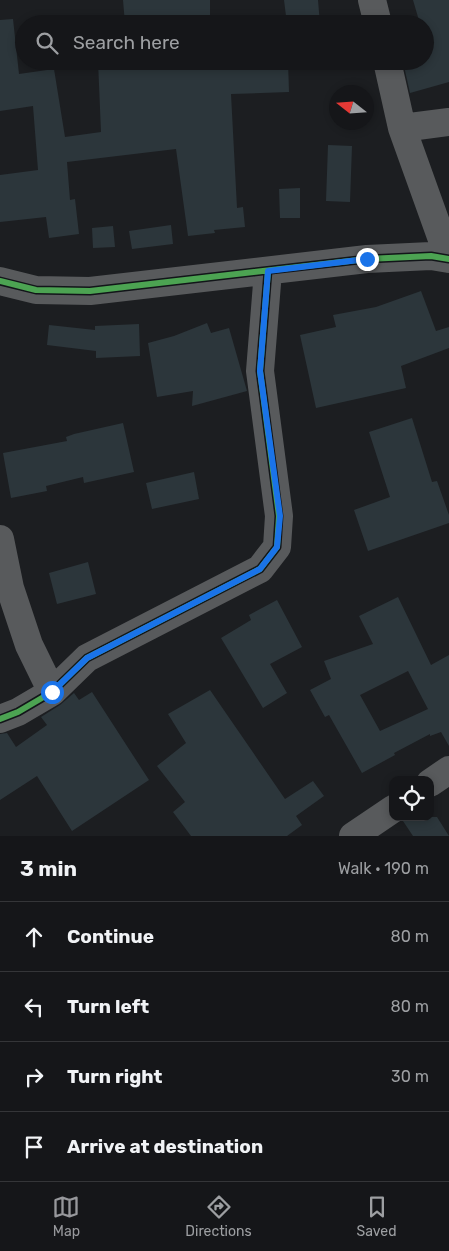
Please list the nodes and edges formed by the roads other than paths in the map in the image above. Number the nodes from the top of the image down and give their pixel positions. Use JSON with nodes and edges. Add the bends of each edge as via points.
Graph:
{"nodes":[{"id":1,"x":372,"y":0,"type":"edge"},
{"id":2,"x":376,"y":15,"type":"edge"},
{"id":3,"x":389,"y":70,"type":"edge"},
{"id":4,"x":449,"y":122,"type":"edge"},
{"id":5,"x":402,"y":128,"type":"junction"},
{"id":6,"x":449,"y":259,"type":"edge"},
{"id":7,"x":268,"y":271,"type":"junction"},
{"id":8,"x":0,"y":281,"type":"edge"},
{"id":9,"x":0,"y":539,"type":"edge"},
{"id":10,"x":52,"y":692,"type":"junction"},
{"id":11,"x":0,"y":719,"type":"edge"},
{"id":12,"x":449,"y":770,"type":"edge"},
{"id":13,"x":434,"y":780,"type":"edge"},
{"id":14,"x":389,"y":812,"type":"edge"},
{"id":15,"x":361,"y":834,"type":"edge"}],
"edges":[{"from":1,"to":2,"type":"street"},
{"from":3,"to":5,"type":"street"},
{"from":4,"to":5,"type":"street"},
{"from":5,"to":6,"type":"street"},
{"from":6,"to":7,"type":"street","via":[[431,256],[367,259]]},
{"from":7,"to":8,"type":"street","via":[[90,291],[36,290]]},
{"from":7,"to":10,"type":"street","via":[[260,371],[280,516],[277,547],[260,569],[87,658]]},
{"from":9,"to":10,"type":"street","via":[[10,588],[29,646]]},
{"from":10,"to":11,"type":"street"},
{"from":12,"to":13,"type":"street"},
{"from":14,"to":15,"type":"street"}]}
